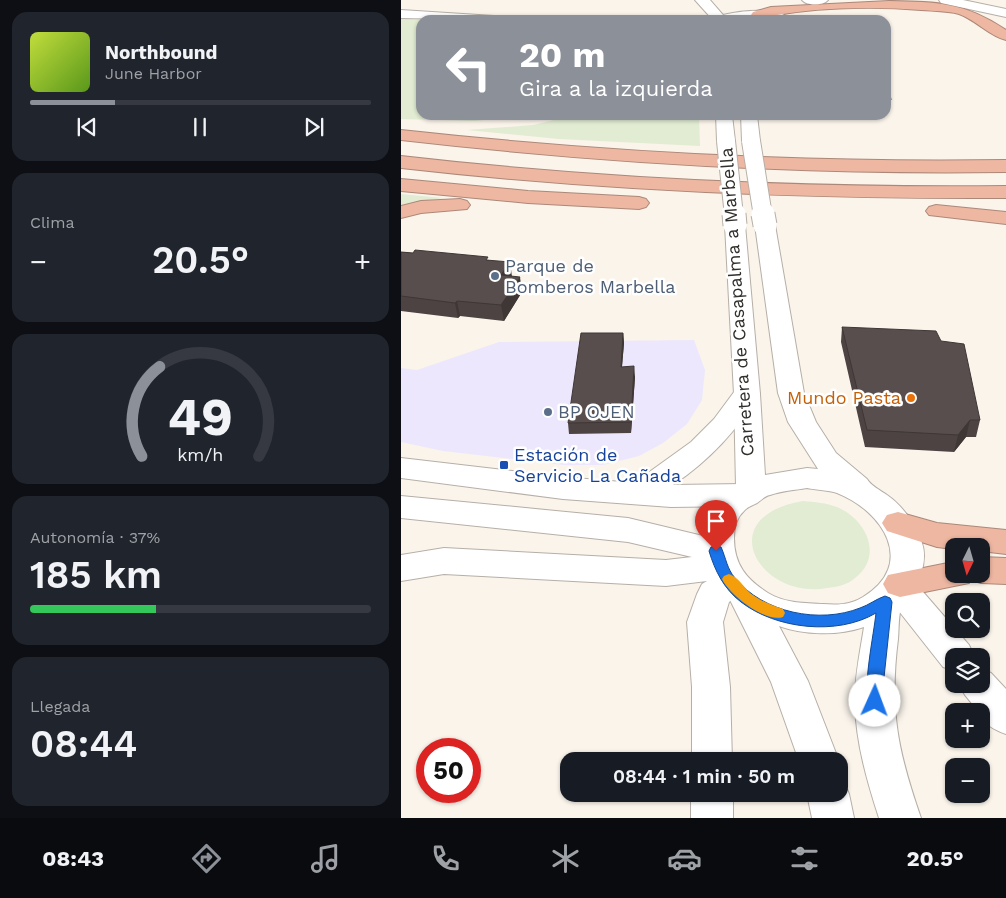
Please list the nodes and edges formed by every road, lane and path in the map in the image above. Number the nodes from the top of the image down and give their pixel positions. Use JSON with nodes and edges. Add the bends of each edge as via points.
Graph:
{"nodes":[{"id":1,"x":701,"y":0,"type":"edge"},
{"id":2,"x":808,"y":0,"type":"edge"},
{"id":3,"x":822,"y":0,"type":"edge"},
{"id":4,"x":945,"y":0,"type":"edge"},
{"id":5,"x":1006,"y":1,"type":"edge"},
{"id":6,"x":723,"y":2,"type":"edge"},
{"id":7,"x":963,"y":3,"type":"junction"},
{"id":8,"x":1006,"y":13,"type":"edge"},
{"id":9,"x":401,"y":14,"type":"edge"},
{"id":10,"x":416,"y":15,"type":"edge"},
{"id":11,"x":717,"y":15,"type":"edge"},
{"id":12,"x":756,"y":15,"type":"joint"},
{"id":13,"x":808,"y":15,"type":"edge"},
{"id":14,"x":1006,"y":36,"type":"edge"},
{"id":15,"x":1006,"y":45,"type":"edge"},
{"id":16,"x":724,"y":120,"type":"edge"},
{"id":17,"x":749,"y":120,"type":"edge"},
{"id":18,"x":401,"y":135,"type":"edge"},
{"id":19,"x":1002,"y":158,"type":"edge"},
{"id":20,"x":401,"y":162,"type":"edge"},
{"id":21,"x":401,"y":185,"type":"edge"},
{"id":22,"x":1006,"y":192,"type":"edge"},
{"id":23,"x":656,"y":204,"type":"junction"},
{"id":24,"x":1006,"y":210,"type":"edge"},
{"id":25,"x":936,"y":211,"type":"junction"},
{"id":26,"x":401,"y":212,"type":"edge"},
{"id":27,"x":1006,"y":218,"type":"edge"},
{"id":28,"x":747,"y":394,"type":"junction"},
{"id":29,"x":401,"y":468,"type":"edge"},
{"id":30,"x":640,"y":493,"type":"junction"},
{"id":31,"x":747,"y":493,"type":"junction"},
{"id":32,"x":865,"y":494,"type":"junction"},
{"id":33,"x":401,"y":507,"type":"edge"},
{"id":34,"x":897,"y":523,"type":"junction"},
{"id":35,"x":1006,"y":542,"type":"edge"},
{"id":36,"x":401,"y":568,"type":"edge"},
{"id":37,"x":990,"y":570,"type":"edge"},
{"id":38,"x":1006,"y":571,"type":"edge"},
{"id":39,"x":728,"y":575,"type":"junction"},
{"id":40,"x":945,"y":577,"type":"edge"},
{"id":41,"x":894,"y":591,"type":"junction"},
{"id":42,"x":947,"y":648,"type":"edge"},
{"id":43,"x":986,"y":693,"type":"edge"},
{"id":44,"x":1006,"y":717,"type":"edge"},
{"id":45,"x":712,"y":752,"type":"edge"},
{"id":46,"x":816,"y":752,"type":"edge"},
{"id":47,"x":712,"y":802,"type":"edge"},
{"id":48,"x":830,"y":802,"type":"edge"},
{"id":49,"x":712,"y":818,"type":"edge"},
{"id":50,"x":833,"y":818,"type":"edge"},
{"id":51,"x":899,"y":818,"type":"edge"}],
"edges":[{"from":1,"to":11,"type":"main road"},
{"from":2,"to":3,"type":"main road"},
{"from":4,"to":7,"type":"main road"},
{"from":5,"to":7,"type":"main road"},
{"from":6,"to":12,"type":"main road"},
{"from":7,"to":8,"type":"main road"},
{"from":9,"to":10,"type":"main road"},
{"from":12,"to":14,"type":"highway","via":[[874,2],[910,3],[959,10]]},
{"from":13,"to":15,"type":"highway","via":[[856,8],[912,7],[964,18]]},
{"from":16,"to":28,"type":"main road","name":"Carretera de Casapalma a Marbella","bridge":true},
{"from":17,"to":32,"type":"main road","name":"Carretera de Casapalma a Marbella","bridge":true,"via":[[791,393],[802,422],[826,460]]},
{"from":18,"to":19,"type":"highway","via":[[490,146],[810,167]]},
{"from":20,"to":22,"type":"highway","via":[[522,176],[692,187],[820,192]]},
{"from":21,"to":23,"type":"highway","via":[[528,197]]},
{"from":23,"to":25,"type":"highway"},
{"from":23,"to":26,"type":"highway","via":[[587,207],[474,204],[421,207]]},
{"from":24,"to":25,"type":"highway"},
{"from":25,"to":27,"type":"highway"},
{"from":28,"to":30,"type":"main road","via":[[708,443]]},
{"from":28,"to":31,"type":"main road","name":"Carretera de Casapalma a Marbella"},
{"from":29,"to":30,"type":"main road","via":[[563,488]]},
{"from":30,"to":31,"type":"main road","via":[[671,496]]},
{"from":31,"to":32,"type":"main road","via":[[787,479],[807,478],[847,485]]},
{"from":31,"to":39,"type":"main road","via":[[729,506],[716,534]]},
{"from":32,"to":34,"type":"main road","via":[[883,506]]},
{"from":33,"to":39,"type":"main road","via":[[628,530]]},
{"from":34,"to":35,"type":"highway","via":[[937,535]]},
{"from":34,"to":41,"type":"main road","via":[[908,553],[907,569]]},
{"from":36,"to":39,"type":"main road","via":[[444,562]]},
{"from":37,"to":38,"type":"highway"},
{"from":39,"to":41,"type":"main road","via":[[767,610],[817,621],[865,613]]},
{"from":39,"to":45,"type":"main road","via":[[714,594],[705,622],[711,687]]},
{"from":39,"to":46,"type":"main road","via":[[789,681]]},
{"from":40,"to":41,"type":"highway"},
{"from":41,"to":42,"type":"main road"},
{"from":41,"to":51,"type":"main road","via":[[875,687],[875,716],[883,761]]},
{"from":43,"to":44,"type":"main road"},
{"from":47,"to":49,"type":"main road"},
{"from":48,"to":50,"type":"main road"}]}
